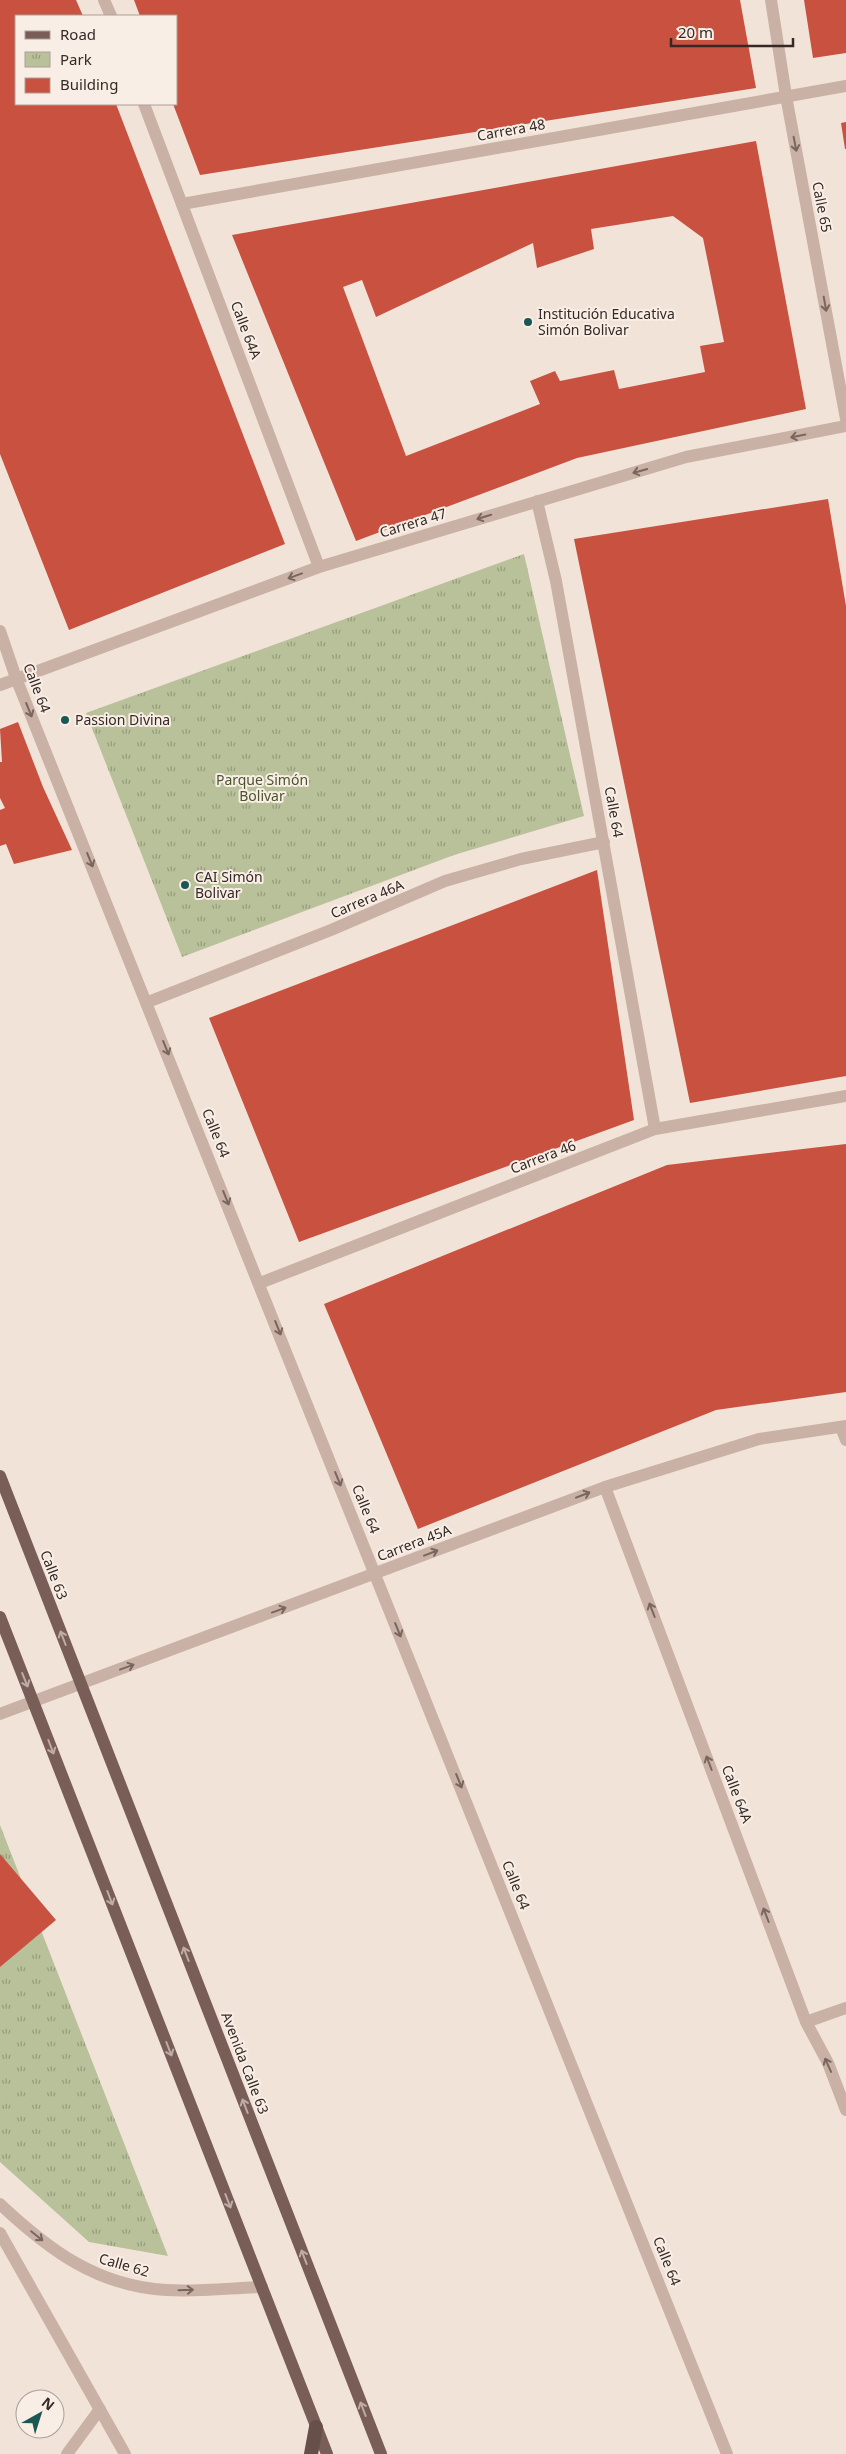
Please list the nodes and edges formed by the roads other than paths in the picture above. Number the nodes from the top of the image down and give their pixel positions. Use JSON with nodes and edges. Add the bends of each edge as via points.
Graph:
{"nodes":[{"id":1,"x":104,"y":0,"type":"edge"},
{"id":2,"x":771,"y":0,"type":"edge"},
{"id":3,"x":110,"y":15,"type":"edge"},
{"id":4,"x":846,"y":86,"type":"edge"},
{"id":5,"x":786,"y":96,"type":"junction"},
{"id":6,"x":144,"y":105,"type":"edge"},
{"id":7,"x":182,"y":204,"type":"junction"},
{"id":8,"x":846,"y":419,"type":"edge"},
{"id":9,"x":846,"y":426,"type":"edge"},
{"id":10,"x":537,"y":501,"type":"junction"},
{"id":11,"x":319,"y":567,"type":"junction"},
{"id":12,"x":0,"y":631,"type":"edge"},
{"id":13,"x":16,"y":678,"type":"junction"},
{"id":14,"x":0,"y":685,"type":"edge"},
{"id":15,"x":604,"y":842,"type":"junction"},
{"id":16,"x":148,"y":1002,"type":"junction"},
{"id":17,"x":846,"y":1096,"type":"edge"},
{"id":18,"x":655,"y":1129,"type":"junction"},
{"id":19,"x":260,"y":1283,"type":"junction"},
{"id":20,"x":844,"y":1426,"type":"edge"},
{"id":21,"x":846,"y":1440,"type":"edge"},
{"id":22,"x":0,"y":1476,"type":"edge"},
{"id":23,"x":605,"y":1487,"type":"junction"},
{"id":24,"x":376,"y":1574,"type":"junction"},
{"id":25,"x":0,"y":1617,"type":"edge"},
{"id":26,"x":81,"y":1684,"type":"junction"},
{"id":27,"x":34,"y":1701,"type":"junction"},
{"id":28,"x":0,"y":1714,"type":"edge"},
{"id":29,"x":846,"y":2008,"type":"edge"},
{"id":30,"x":806,"y":2022,"type":"junction"},
{"id":31,"x":846,"y":2110,"type":"edge"},
{"id":32,"x":0,"y":2204,"type":"edge"},
{"id":33,"x":0,"y":2233,"type":"edge"},
{"id":34,"x":262,"y":2287,"type":"junction"},
{"id":35,"x":100,"y":2408,"type":"junction"},
{"id":36,"x":316,"y":2427,"type":"junction"},
{"id":37,"x":67,"y":2454,"type":"edge"},
{"id":38,"x":125,"y":2454,"type":"edge"},
{"id":39,"x":311,"y":2454,"type":"edge"},
{"id":40,"x":327,"y":2454,"type":"edge"},
{"id":41,"x":381,"y":2454,"type":"edge"},
{"id":42,"x":727,"y":2454,"type":"edge"}],
"edges":[{"from":1,"to":3,"type":"street"},
{"from":2,"to":5,"type":"street","name":"Calle 65"},
{"from":4,"to":5,"type":"street","name":"Carrera 48"},
{"from":5,"to":7,"type":"street","name":"Carrera 48"},
{"from":5,"to":8,"type":"street","name":"Calle 65","one_way":true},
{"from":6,"to":7,"type":"street","name":"Calle 64A"},
{"from":7,"to":11,"type":"street","name":"Calle 64A"},
{"from":9,"to":10,"type":"street","name":"Carrera 47","one_way":true,"via":[[686,457]]},
{"from":10,"to":11,"type":"street","name":"Carrera 47","one_way":true},
{"from":10,"to":15,"type":"street","name":"Calle 64","via":[[556,581]]},
{"from":11,"to":13,"type":"street","name":"Carrera 47","one_way":true},
{"from":12,"to":13,"type":"street","name":"Calle 64"},
{"from":13,"to":14,"type":"street","name":"Carrera 47"},
{"from":13,"to":16,"type":"street","name":"Calle 64","one_way":true},
{"from":15,"to":16,"type":"street","name":"Carrera 46A","via":[[521,859],[446,881]]},
{"from":15,"to":18,"type":"street","name":"Calle 64"},
{"from":16,"to":19,"type":"street","name":"Calle 64","one_way":true},
{"from":17,"to":18,"type":"street","name":"Carrera 46"},
{"from":18,"to":19,"type":"street","name":"Carrera 46"},
{"from":19,"to":24,"type":"street","name":"Calle 64","one_way":true},
{"from":20,"to":21,"type":"street"},
{"from":20,"to":23,"type":"street","name":"Carrera 45A","via":[[759,1439]]},
{"from":26,"to":22,"type":"main road","name":"Calle 63","one_way":true},
{"from":24,"to":23,"type":"street","name":"Carrera 45A","one_way":true},
{"from":30,"to":23,"type":"street","name":"Calle 64A","one_way":true},
{"from":26,"to":24,"type":"street","name":"Carrera 45A","one_way":true},
{"from":24,"to":42,"type":"street","name":"Calle 64","one_way":true},
{"from":25,"to":27,"type":"main road","one_way":true},
{"from":26,"to":27,"type":"street","name":"Carrera 45A"},
{"from":41,"to":26,"type":"main road","name":"Avenida Calle 63","one_way":true},
{"from":27,"to":28,"type":"street","name":"Carrera 45A"},
{"from":27,"to":34,"type":"main road","one_way":true},
{"from":29,"to":30,"type":"street"},
{"from":31,"to":30,"type":"street","name":"Calle 64A","one_way":true,"via":[[828,2063]]},
{"from":32,"to":34,"type":"street","name":"Calle 62","one_way":true,"via":[[71,2262],[106,2278],[167,2290]]},
{"from":33,"to":35,"type":"street"},
{"from":34,"to":36,"type":"main road"},
{"from":35,"to":37,"type":"street"},
{"from":35,"to":38,"type":"street"},
{"from":36,"to":39,"type":"highway"},
{"from":36,"to":40,"type":"main road"}]}
